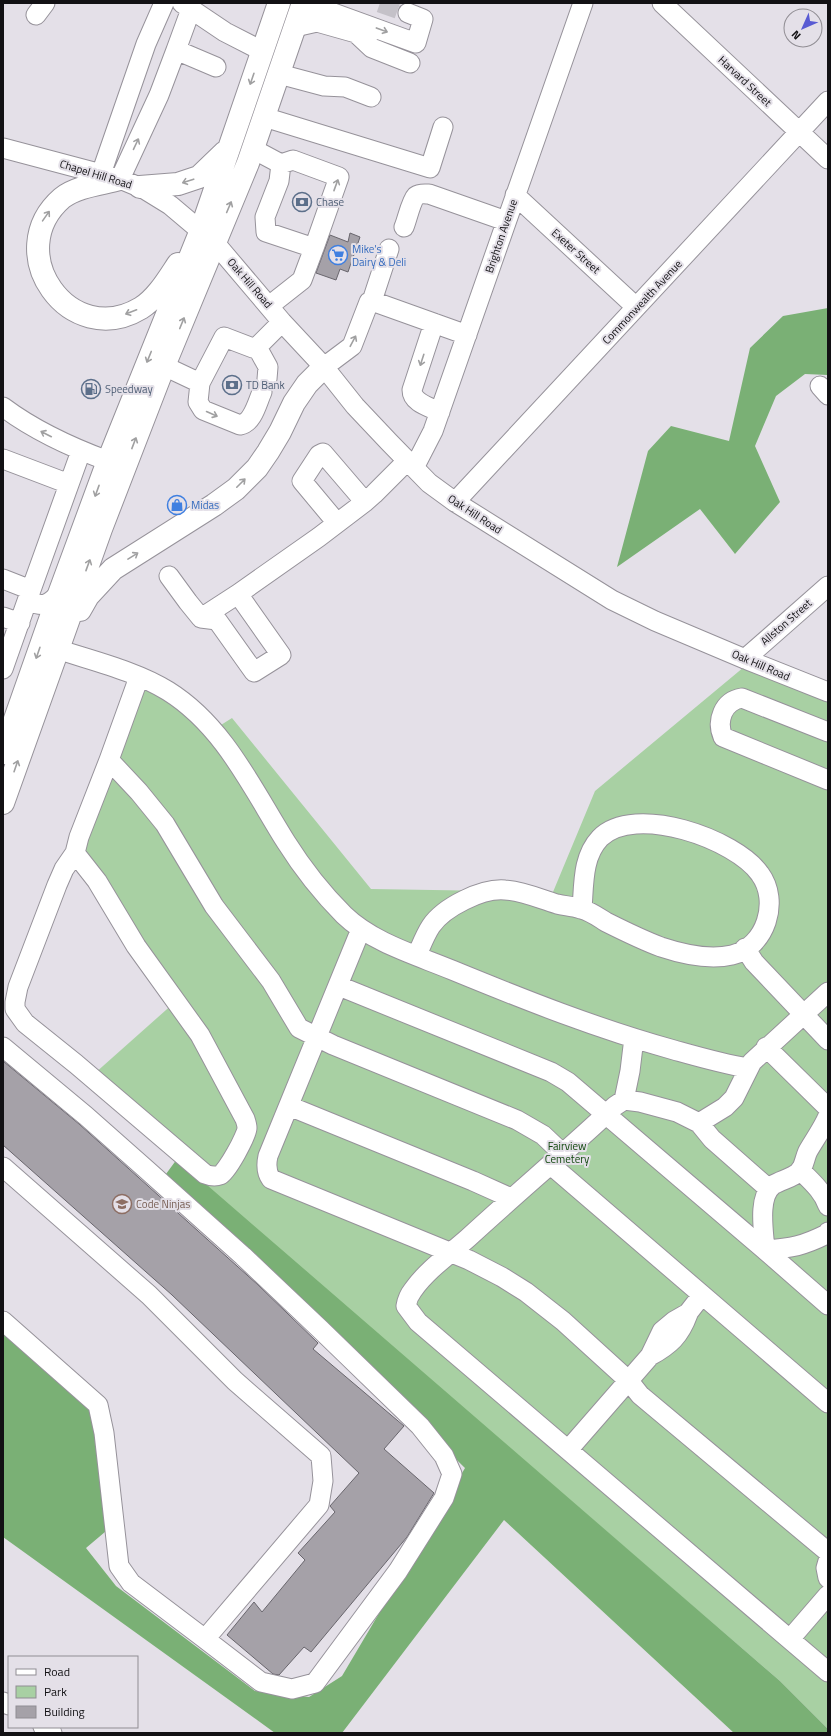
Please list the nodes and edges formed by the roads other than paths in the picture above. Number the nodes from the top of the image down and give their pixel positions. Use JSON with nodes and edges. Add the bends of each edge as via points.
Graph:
{"nodes":[{"id":1,"x":164,"y":3,"type":"edge"},
{"id":2,"x":279,"y":3,"type":"edge"},
{"id":3,"x":302,"y":3,"type":"edge"},
{"id":4,"x":306,"y":3,"type":"edge"},
{"id":5,"x":583,"y":3,"type":"edge"},
{"id":6,"x":662,"y":3,"type":"edge"},
{"id":7,"x":192,"y":7,"type":"edge"},
{"id":8,"x":415,"y":12,"type":"edge"},
{"id":9,"x":295,"y":27,"type":"junction"},
{"id":10,"x":176,"y":50,"type":"junction"},
{"id":11,"x":262,"y":51,"type":"junction"},
{"id":12,"x":410,"y":63,"type":"dead end"},
{"id":13,"x":216,"y":67,"type":"dead end"},
{"id":14,"x":279,"y":74,"type":"junction"},
{"id":15,"x":371,"y":97,"type":"dead end"},
{"id":16,"x":828,"y":102,"type":"edge"},
{"id":17,"x":264,"y":117,"type":"junction"},
{"id":18,"x":443,"y":127,"type":"dead end"},
{"id":19,"x":800,"y":132,"type":"junction"},
{"id":20,"x":3,"y":148,"type":"edge"},
{"id":21,"x":229,"y":148,"type":"junction"},
{"id":22,"x":253,"y":149,"type":"junction"},
{"id":23,"x":828,"y":159,"type":"edge"},
{"id":24,"x":281,"y":164,"type":"junction"},
{"id":25,"x":110,"y":177,"type":"junction"},
{"id":26,"x":140,"y":187,"type":"junction"},
{"id":27,"x":515,"y":196,"type":"junction"},
{"id":28,"x":506,"y":221,"type":"junction"},
{"id":29,"x":404,"y":227,"type":"dead end"},
{"id":30,"x":208,"y":236,"type":"junction"},
{"id":31,"x":314,"y":248,"type":"junction"},
{"id":32,"x":389,"y":249,"type":"dead end"},
{"id":33,"x":372,"y":301,"type":"junction"},
{"id":34,"x":269,"y":306,"type":"junction"},
{"id":35,"x":636,"y":307,"type":"junction"},
{"id":36,"x":282,"y":322,"type":"junction"},
{"id":37,"x":434,"y":323,"type":"junction"},
{"id":38,"x":467,"y":335,"type":"junction"},
{"id":39,"x":257,"y":347,"type":"junction"},
{"id":40,"x":164,"y":366,"type":"junction"},
{"id":41,"x":324,"y":368,"type":"junction"},
{"id":42,"x":200,"y":383,"type":"junction"},
{"id":43,"x":3,"y":407,"type":"edge"},
{"id":44,"x":440,"y":412,"type":"junction"},
{"id":45,"x":81,"y":451,"type":"junction"},
{"id":46,"x":3,"y":459,"type":"edge"},
{"id":47,"x":108,"y":461,"type":"junction"},
{"id":48,"x":411,"y":464,"type":"junction"},
{"id":49,"x":69,"y":484,"type":"junction"},
{"id":50,"x":365,"y":502,"type":"junction"},
{"id":51,"x":455,"y":502,"type":"junction"},
{"id":52,"x":337,"y":523,"type":"junction"},
{"id":53,"x":169,"y":576,"type":"dead end"},
{"id":54,"x":3,"y":579,"type":"edge"},
{"id":55,"x":828,"y":586,"type":"edge"},
{"id":56,"x":238,"y":594,"type":"junction"},
{"id":57,"x":37,"y":605,"type":"junction"},
{"id":58,"x":201,"y":618,"type":"junction"},
{"id":59,"x":12,"y":620,"type":"edge"},
{"id":60,"x":57,"y":649,"type":"junction"},
{"id":61,"x":745,"y":659,"type":"junction"},
{"id":62,"x":3,"y":669,"type":"edge"},
{"id":63,"x":139,"y":677,"type":"junction"},
{"id":64,"x":828,"y":692,"type":"edge"},
{"id":65,"x":10,"y":719,"type":"edge"},
{"id":66,"x":828,"y":732,"type":"edge"},
{"id":67,"x":4,"y":745,"type":"edge"},
{"id":68,"x":109,"y":760,"type":"junction"},
{"id":69,"x":828,"y":780,"type":"edge"},
{"id":70,"x":3,"y":803,"type":"edge"},
{"id":71,"x":75,"y":853,"type":"junction"},
{"id":72,"x":582,"y":909,"type":"junction"},
{"id":73,"x":361,"y":929,"type":"junction"},
{"id":74,"x":745,"y":948,"type":"junction"},
{"id":75,"x":417,"y":955,"type":"junction"},
{"id":76,"x":339,"y":986,"type":"junction"},
{"id":77,"x":828,"y":992,"type":"edge"},
{"id":78,"x":802,"y":1014,"type":"junction"},
{"id":79,"x":317,"y":1036,"type":"junction"},
{"id":80,"x":634,"y":1038,"type":"junction"},
{"id":81,"x":828,"y":1040,"type":"edge"},
{"id":82,"x":3,"y":1047,"type":"edge"},
{"id":83,"x":766,"y":1048,"type":"junction"},
{"id":84,"x":748,"y":1068,"type":"junction"},
{"id":85,"x":624,"y":1100,"type":"junction"},
{"id":86,"x":289,"y":1106,"type":"junction"},
{"id":87,"x":606,"y":1114,"type":"junction"},
{"id":88,"x":827,"y":1120,"type":"edge"},
{"id":89,"x":699,"y":1123,"type":"junction"},
{"id":90,"x":248,"y":1129,"type":"junction"},
{"id":91,"x":273,"y":1144,"type":"junction"},
{"id":92,"x":557,"y":1159,"type":"junction"},
{"id":93,"x":3,"y":1167,"type":"edge"},
{"id":94,"x":800,"y":1170,"type":"junction"},
{"id":95,"x":769,"y":1189,"type":"junction"},
{"id":96,"x":511,"y":1198,"type":"junction"},
{"id":97,"x":828,"y":1206,"type":"edge"},
{"id":98,"x":828,"y":1233,"type":"edge"},
{"id":99,"x":765,"y":1250,"type":"junction"},
{"id":100,"x":452,"y":1253,"type":"junction"},
{"id":101,"x":702,"y":1295,"type":"junction"},
{"id":102,"x":828,"y":1305,"type":"edge"},
{"id":103,"x":3,"y":1321,"type":"edge"},
{"id":104,"x":629,"y":1381,"type":"junction"},
{"id":105,"x":828,"y":1403,"type":"edge"},
{"id":106,"x":568,"y":1450,"type":"junction"},
{"id":107,"x":828,"y":1552,"type":"edge"},
{"id":108,"x":828,"y":1561,"type":"edge"},
{"id":109,"x":828,"y":1578,"type":"edge"},
{"id":110,"x":828,"y":1595,"type":"edge"},
{"id":111,"x":205,"y":1639,"type":"junction"},
{"id":112,"x":790,"y":1639,"type":"junction"},
{"id":113,"x":828,"y":1672,"type":"edge"}],
"edges":[{"from":1,"to":25,"type":"street","via":[[146,44]]},
{"from":2,"to":11,"type":"highway"},
{"from":3,"to":9,"type":"highway"},
{"from":4,"to":8,"type":"street","one_way":true,"via":[[416,43]]},
{"from":5,"to":27,"type":"street","name":"Brighton Avenue"},
{"from":6,"to":19,"type":"street","name":"Harvard Street"},
{"from":7,"to":10,"type":"street"},
{"from":7,"to":11,"type":"street","via":[[225,32]]},
{"from":9,"to":12,"type":"street","via":[[317,22],[356,33],[372,48]]},
{"from":9,"to":14,"type":"highway"},
{"from":10,"to":13,"type":"street"},
{"from":25,"to":10,"type":"street","one_way":true,"via":[[159,95]]},
{"from":11,"to":21,"type":"highway","one_way":true},
{"from":14,"to":15,"type":"street","via":[[324,86],[345,87]]},
{"from":14,"to":17,"type":"highway"},
{"from":16,"to":19,"type":"street","name":"Commonwealth Avenue"},
{"from":17,"to":18,"type":"street","via":[[430,168]]},
{"from":17,"to":22,"type":"highway"},
{"from":19,"to":23,"type":"street","name":"Harvard Street"},
{"from":19,"to":35,"type":"street","name":"Commonwealth Avenue"},
{"from":20,"to":25,"type":"street","name":"Chapel Hill Road"},
{"from":21,"to":26,"type":"highway","one_way":true,"via":[[199,178],[178,184]]},
{"from":21,"to":30,"type":"highway"},
{"from":22,"to":24,"type":"street"},
{"from":30,"to":22,"type":"highway","one_way":true},
{"from":24,"to":31,"type":"street","via":[[279,181],[265,217],[266,232]]},
{"from":31,"to":24,"type":"street","one_way":true,"via":[[339,177],[293,160]]},
{"from":25,"to":26,"type":"street","name":"Chapel Hill Road"},
{"from":30,"to":25,"type":"highway","one_way":true,"via":[[141,308],[112,317],[99,318],[68,308],[46,286],[41,276],[36,250],[39,228],[63,197]]},
{"from":26,"to":30,"type":"street","name":"Chapel Hill Road","via":[[170,205]]},
{"from":27,"to":28,"type":"street","name":"Brighton Avenue"},
{"from":27,"to":35,"type":"street","name":"Exeter Street"},
{"from":28,"to":29,"type":"street","via":[[422,193],[416,195]]},
{"from":28,"to":38,"type":"street","name":"Brighton Avenue"},
{"from":30,"to":34,"type":"street","name":"Oak Hill Road"},
{"from":40,"to":30,"type":"highway","one_way":true},
{"from":30,"to":47,"type":"highway","one_way":true},
{"from":31,"to":34,"type":"street","via":[[302,280]]},
{"from":32,"to":33,"type":"street"},
{"from":33,"to":37,"type":"street"},
{"from":41,"to":33,"type":"street","one_way":true,"via":[[352,346]]},
{"from":34,"to":36,"type":"street","name":"Oak Hill Road"},
{"from":35,"to":51,"type":"street","name":"Commonwealth Avenue"},
{"from":36,"to":39,"type":"street"},
{"from":36,"to":41,"type":"street","name":"Oak Hill Road"},
{"from":37,"to":38,"type":"street"},
{"from":37,"to":44,"type":"street","one_way":true,"via":[[412,396],[416,401]]},
{"from":38,"to":44,"type":"street","name":"Brighton Avenue"},
{"from":39,"to":42,"type":"street","via":[[252,348],[224,337]]},
{"from":42,"to":39,"type":"street","one_way":true,"via":[[198,402],[203,410],[240,425],[245,424],[249,421],[264,385],[268,368]]},
{"from":40,"to":42,"type":"street"},
{"from":60,"to":40,"type":"highway","one_way":true},
{"from":41,"to":48,"type":"street","name":"Oak Hill Road","via":[[355,406]]},
{"from":60,"to":41,"type":"highway","one_way":true,"via":[[88,596],[112,568],[214,505],[236,489],[257,468],[280,432],[294,403],[307,384]]},
{"from":45,"to":43,"type":"street","one_way":true,"via":[[25,423]]},
{"from":44,"to":48,"type":"street","name":"Brighton Avenue","via":[[430,437]]},
{"from":45,"to":47,"type":"street"},
{"from":45,"to":49,"type":"street"},
{"from":46,"to":49,"type":"street"},
{"from":47,"to":57,"type":"highway","one_way":true,"via":[[59,594]]},
{"from":48,"to":50,"type":"street","name":"Brighton Avenue"},
{"from":48,"to":51,"type":"street","name":"Oak Hill Road"},
{"from":49,"to":57,"type":"street"},
{"from":50,"to":52,"type":"street","name":"Brighton Avenue"},
{"from":50,"to":52,"type":"street","via":[[324,453],[319,455],[302,481]]},
{"from":51,"to":61,"type":"street","name":"Oak Hill Road","via":[[612,600]]},
{"from":52,"to":56,"type":"street","name":"Brighton Avenue"},
{"from":53,"to":58,"type":"street"},
{"from":54,"to":57,"type":"street"},
{"from":55,"to":61,"type":"street","name":"Allston Street"},
{"from":56,"to":58,"type":"street","name":"Brighton Avenue"},
{"from":56,"to":58,"type":"street","via":[[281,655],[254,672],[217,620]]},
{"from":57,"to":59,"type":"street"},
{"from":57,"to":65,"type":"highway","one_way":true},
{"from":59,"to":62,"type":"street"},
{"from":60,"to":63,"type":"street"},
{"from":70,"to":60,"type":"highway","one_way":true},
{"from":61,"to":64,"type":"street","name":"Oak Hill Road"},
{"from":63,"to":68,"type":"street"},
{"from":63,"to":73,"type":"street","via":[[167,691],[188,706],[220,740],[240,766],[308,874],[343,914]]},
{"from":65,"to":67,"type":"highway"},
{"from":66,"to":69,"type":"street","via":[[742,698],[728,704],[720,723],[723,737]]},
{"from":68,"to":71,"type":"street"},
{"from":68,"to":79,"type":"street","via":[[166,824],[214,906],[271,981],[299,1028]]},
{"from":71,"to":90,"type":"street","via":[[97,881],[136,946],[200,1035]]},
{"from":71,"to":90,"type":"street","via":[[59,880],[18,987],[14,1002],[20,1018],[205,1174],[212,1177],[226,1171]]},
{"from":72,"to":74,"type":"street","via":[[645,941],[680,952],[718,956],[732,955]]},
{"from":72,"to":74,"type":"street","via":[[586,863],[602,836],[614,828],[628,824],[646,823],[673,827],[729,848],[753,865],[762,875],[770,901],[769,911],[765,925],[757,938]]},
{"from":72,"to":75,"type":"street","via":[[504,889],[478,894],[452,907],[430,926]]},
{"from":73,"to":75,"type":"street"},
{"from":73,"to":76,"type":"street"},
{"from":74,"to":78,"type":"street","via":[[754,962]]},
{"from":75,"to":80,"type":"street","via":[[584,1022]]},
{"from":76,"to":79,"type":"street"},
{"from":76,"to":87,"type":"street","via":[[551,1072],[568,1082]]},
{"from":77,"to":78,"type":"street"},
{"from":78,"to":81,"type":"street"},
{"from":78,"to":83,"type":"street"},
{"from":79,"to":86,"type":"street"},
{"from":79,"to":92,"type":"street","via":[[333,1045],[517,1120],[543,1135]]},
{"from":80,"to":84,"type":"street","via":[[730,1066]]},
{"from":80,"to":85,"type":"street"},
{"from":82,"to":111,"type":"street","via":[[86,1116],[243,1256],[320,1329],[420,1426],[444,1456],[452,1474],[444,1498],[398,1571],[315,1683],[292,1689],[261,1682]]},
{"from":83,"to":84,"type":"street"},
{"from":83,"to":88,"type":"street"},
{"from":84,"to":89,"type":"street","via":[[734,1098],[725,1107]]},
{"from":85,"to":87,"type":"street"},
{"from":85,"to":89,"type":"street","via":[[677,1112]]},
{"from":86,"to":91,"type":"street"},
{"from":86,"to":96,"type":"street"},
{"from":87,"to":92,"type":"street"},
{"from":87,"to":99,"type":"street"},
{"from":88,"to":94,"type":"street"},
{"from":89,"to":95,"type":"street","via":[[712,1139]]},
{"from":90,"to":91,"type":"street"},
{"from":91,"to":100,"type":"street","via":[[266,1166],[271,1180]]},
{"from":92,"to":96,"type":"street"},
{"from":92,"to":101,"type":"street"},
{"from":93,"to":111,"type":"street","via":[[149,1295],[235,1381],[321,1456],[323,1481],[319,1505]]},
{"from":94,"to":95,"type":"street"},
{"from":94,"to":97,"type":"street","via":[[815,1184]]},
{"from":95,"to":99,"type":"street","via":[[763,1208]]},
{"from":96,"to":100,"type":"street"},
{"from":98,"to":99,"type":"street","via":[[794,1248]]},
{"from":99,"to":102,"type":"street"},
{"from":100,"to":104,"type":"street","via":[[470,1260],[526,1292],[563,1321]]},
{"from":100,"to":106,"type":"street","via":[[413,1289],[407,1299],[406,1306],[409,1312]]},
{"from":101,"to":104,"type":"street","via":[[688,1312],[662,1331],[650,1356]]},
{"from":101,"to":105,"type":"street"},
{"from":103,"to":111,"type":"street","via":[[98,1405],[104,1433],[119,1566],[131,1583]]},
{"from":104,"to":106,"type":"street"},
{"from":104,"to":107,"type":"street","via":[[640,1395]]},
{"from":106,"to":112,"type":"street"},
{"from":108,"to":109,"type":"street"},
{"from":110,"to":112,"type":"street"},
{"from":112,"to":113,"type":"street"}]}
